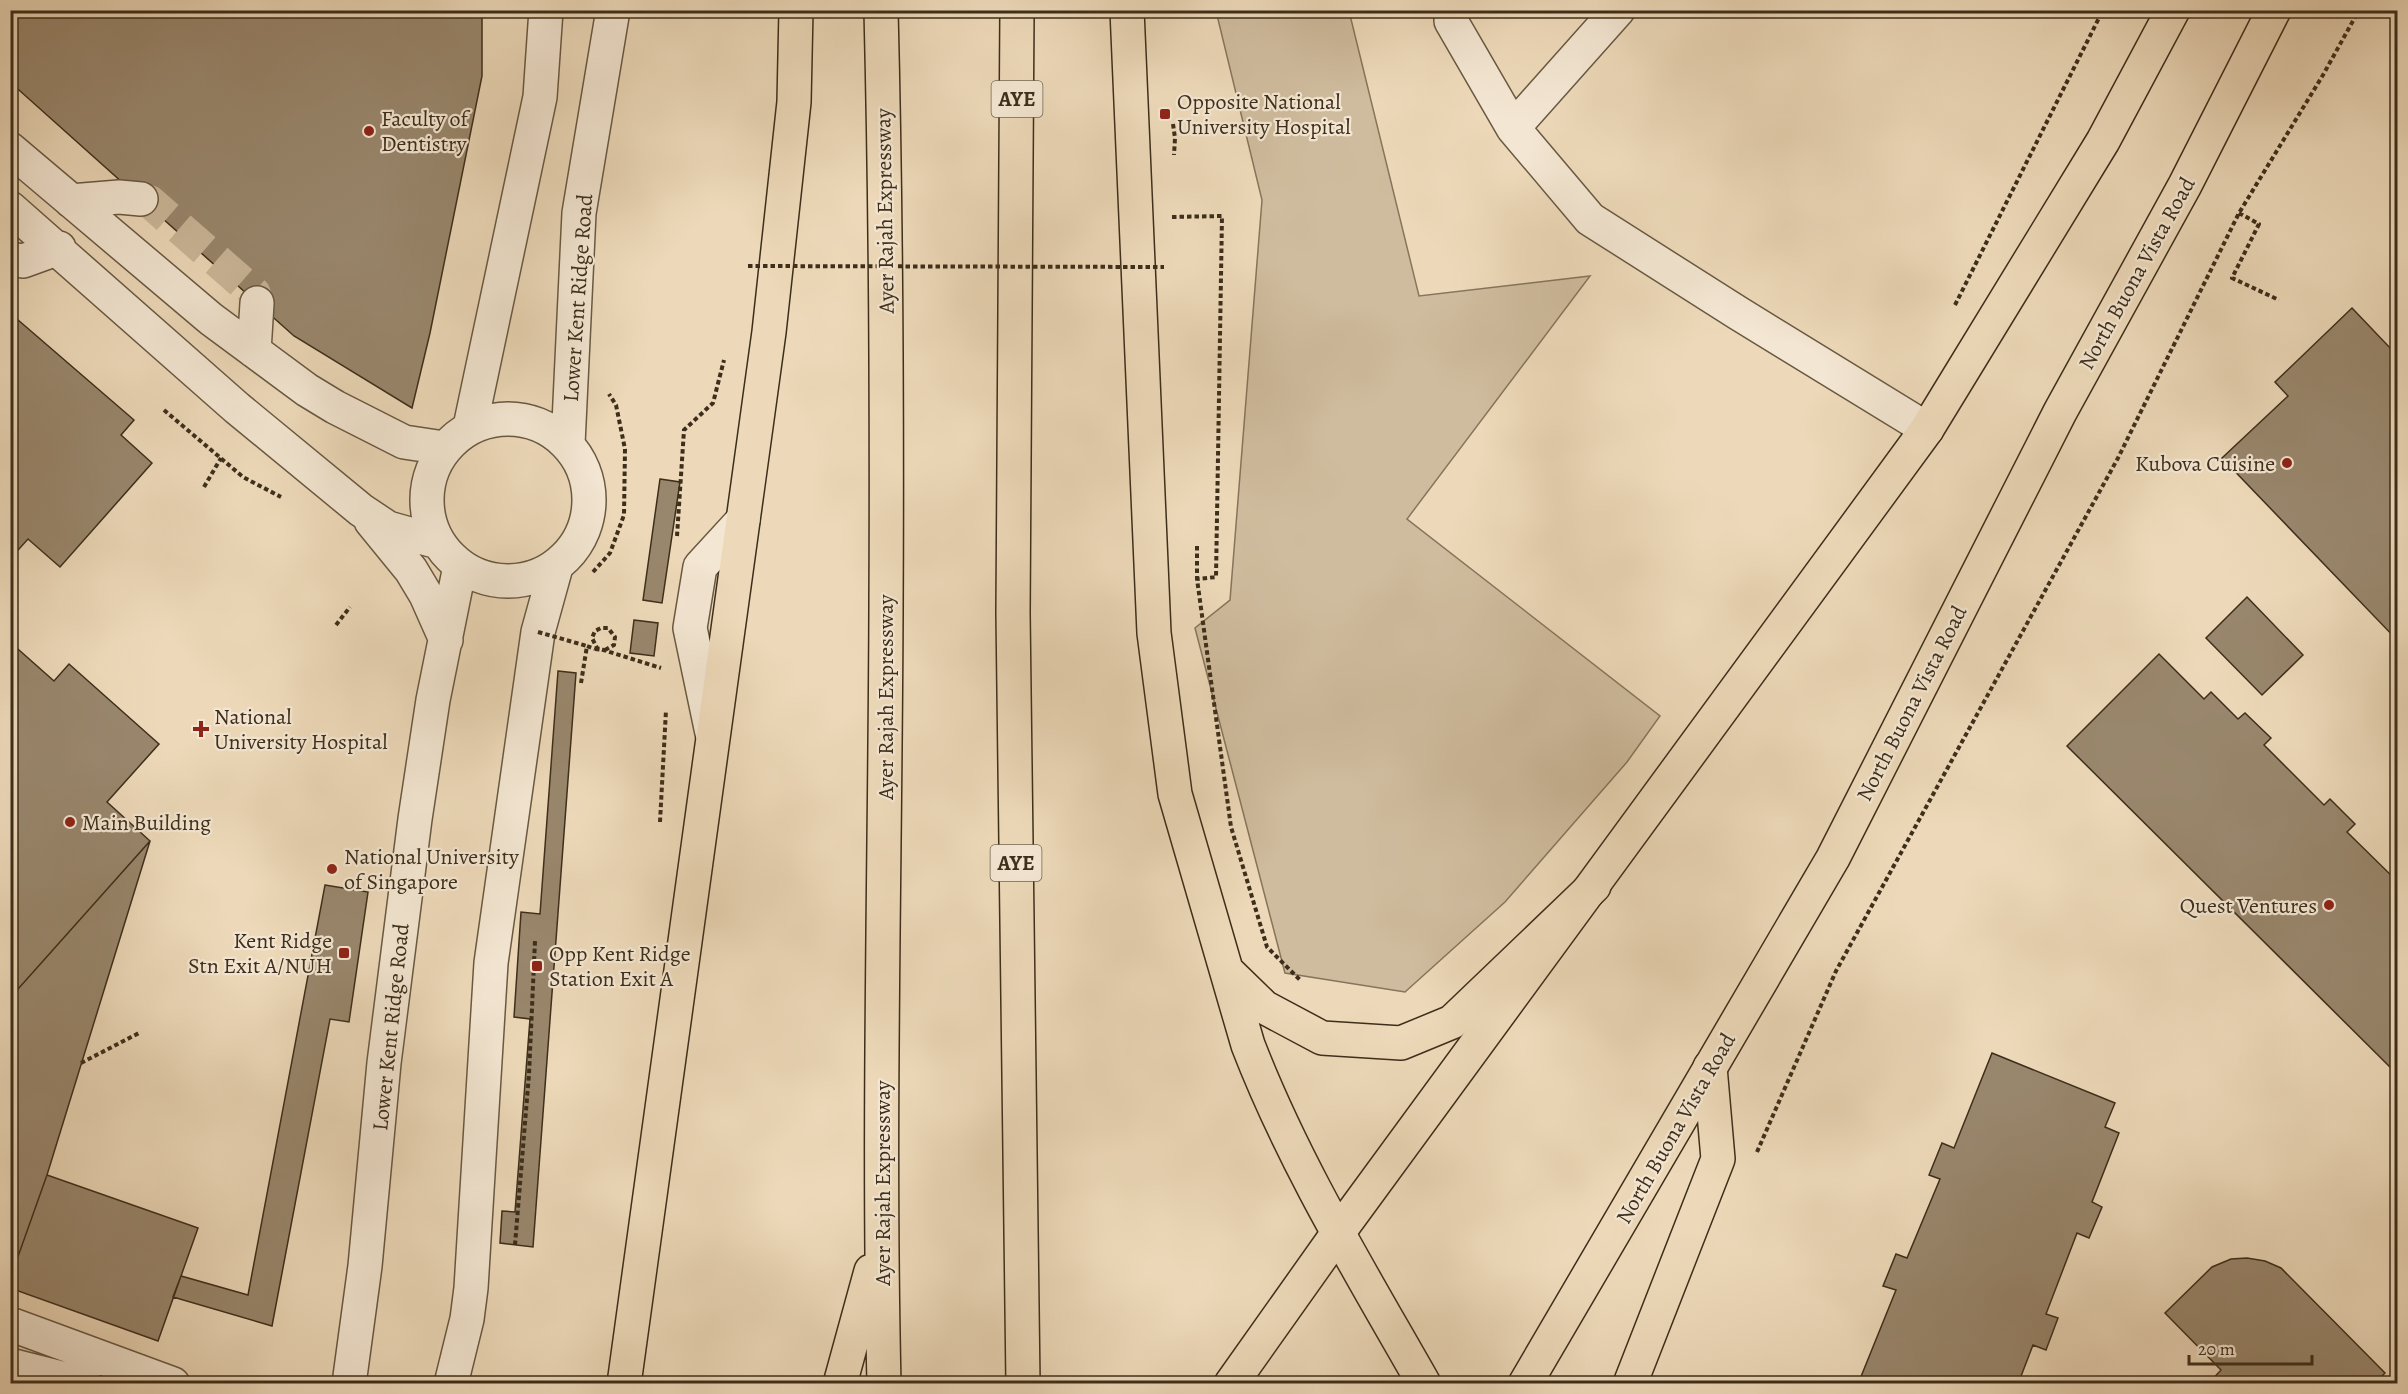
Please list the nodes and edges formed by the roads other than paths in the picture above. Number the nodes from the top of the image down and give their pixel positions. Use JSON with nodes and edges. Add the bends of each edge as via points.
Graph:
{"nodes":[{"id":1,"x":546,"y":10,"type":"edge"},
{"id":2,"x":613,"y":10,"type":"edge"},
{"id":3,"x":796,"y":10,"type":"edge"},
{"id":4,"x":881,"y":10,"type":"edge"},
{"id":5,"x":1017,"y":10,"type":"edge"},
{"id":6,"x":1127,"y":10,"type":"edge"},
{"id":7,"x":1452,"y":10,"type":"edge"},
{"id":8,"x":1618,"y":10,"type":"edge"},
{"id":9,"x":2173,"y":10,"type":"edge"},
{"id":10,"x":2274,"y":10,"type":"edge"},
{"id":11,"x":1513,"y":128,"type":"junction"},
{"id":12,"x":10,"y":149,"type":"edge"},
{"id":13,"x":141,"y":199,"type":"tunnel mouth"},
{"id":14,"x":71,"y":201,"type":"junction"},
{"id":15,"x":10,"y":208,"type":"edge"},
{"id":16,"x":58,"y":248,"type":"junction"},
{"id":17,"x":10,"y":259,"type":"edge"},
{"id":18,"x":257,"y":303,"type":"tunnel mouth"},
{"id":19,"x":212,"y":319,"type":"junction"},
{"id":20,"x":254,"y":351,"type":"junction"},
{"id":21,"x":178,"y":356,"type":"junction"},
{"id":22,"x":470,"y":427,"type":"junction"},
{"id":23,"x":1927,"y":429,"type":"junction"},
{"id":24,"x":568,"y":444,"type":"junction"},
{"id":25,"x":444,"y":447,"type":"junction"},
{"id":26,"x":361,"y":510,"type":"junction"},
{"id":27,"x":438,"y":542,"type":"junction"},
{"id":28,"x":460,"y":566,"type":"junction"},
{"id":29,"x":555,"y":567,"type":"junction"},
{"id":30,"x":446,"y":640,"type":"junction"},
{"id":31,"x":1594,"y":886,"type":"junction"},
{"id":32,"x":1227,"y":972,"type":"junction"},
{"id":33,"x":1710,"y":1067,"type":"junction"},
{"id":34,"x":1338,"y":1233,"type":"junction"},
{"id":35,"x":881,"y":1237,"type":"junction"},
{"id":36,"x":10,"y":1324,"type":"edge"},
{"id":37,"x":10,"y":1365,"type":"edge"},
{"id":38,"x":93,"y":1375,"type":"edge"},
{"id":39,"x":173,"y":1383,"type":"edge"},
{"id":40,"x":349,"y":1383,"type":"edge"},
{"id":41,"x":451,"y":1383,"type":"edge"},
{"id":42,"x":624,"y":1383,"type":"edge"},
{"id":43,"x":840,"y":1383,"type":"edge"},
{"id":44,"x":884,"y":1383,"type":"edge"},
{"id":45,"x":1023,"y":1383,"type":"edge"},
{"id":46,"x":1231,"y":1383,"type":"edge"},
{"id":47,"x":1424,"y":1383,"type":"edge"},
{"id":48,"x":1525,"y":1383,"type":"edge"},
{"id":49,"x":1630,"y":1383,"type":"edge"}],
"edges":[{"from":1,"to":22,"type":"street","via":[[540,97]]},
{"from":2,"to":24,"type":"street","name":"Lower Kent Ridge Road","via":[[579,213]]},
{"from":3,"to":42,"type":"main road","via":[[794,102],[769,332]]},
{"from":4,"to":35,"type":"main road","name":"Ayer Rajah Expressway","via":[[886,585]]},
{"from":5,"to":45,"type":"main road","number":"AYE","via":[[1013,613]]},
{"from":6,"to":32,"type":"main road","via":[[1154,633],[1175,794]]},
{"from":7,"to":11,"type":"street","via":[[1451,21]]},
{"from":8,"to":11,"type":"street"},
{"from":9,"to":23,"type":"main road","via":[[2103,141]]},
{"from":10,"to":33,"type":"main road","name":"North Buona Vista Road","via":[[2185,185],[2060,412],[1833,858]]},
{"from":11,"to":23,"type":"street","via":[[1590,219]]},
{"from":12,"to":14,"type":"street"},
{"from":13,"to":14,"type":"street"},
{"from":14,"to":19,"type":"street"},
{"from":15,"to":16,"type":"street"},
{"from":16,"to":17,"type":"street","via":[[23,261]]},
{"from":16,"to":21,"type":"street"},
{"from":18,"to":20,"type":"street"},
{"from":19,"to":20,"type":"street"},
{"from":19,"to":21,"type":"street"},
{"from":20,"to":25,"type":"street","via":[[307,390],[404,442]]},
{"from":21,"to":26,"type":"street"},
{"from":22,"to":24,"type":"street","name":"Lower Kent Ridge Road","via":[[504,417],[539,423]]},
{"from":22,"to":25,"type":"street","name":"Lower Kent Ridge Road"},
{"from":23,"to":31,"type":"main road"},
{"from":24,"to":29,"type":"street","name":"Lower Kent Ridge Road","via":[[584,468],[590,495],[587,522],[575,547]]},
{"from":25,"to":27,"type":"street","name":"Lower Kent Ridge Road","via":[[429,477],[427,510]]},
{"from":26,"to":27,"type":"street","via":[[388,528]]},
{"from":26,"to":30,"type":"street","via":[[411,570]]},
{"from":27,"to":28,"type":"street","name":"Lower Kent Ridge Road"},
{"from":28,"to":29,"type":"street","name":"Lower Kent Ridge Road","via":[[483,577],[508,581],[533,578]]},
{"from":28,"to":30,"type":"street","name":"Lower Kent Ridge Road"},
{"from":29,"to":41,"type":"street","name":"Lower Kent Ridge Road","via":[[549,636],[491,963],[471,1288]]},
{"from":30,"to":40,"type":"street","name":"Lower Kent Ridge Road","via":[[415,819]]},
{"from":31,"to":32,"type":"main road","via":[[1452,1022],[1401,1043],[1322,1038],[1264,1007]]},
{"from":31,"to":34,"type":"main road"},
{"from":32,"to":34,"type":"main road","via":[[1261,1078]]},
{"from":33,"to":48,"type":"main road","name":"North Buona Vista Road"},
{"from":33,"to":49,"type":"main road","via":[[1719,1159]]},
{"from":34,"to":46,"type":"main road"},
{"from":34,"to":47,"type":"main road"},
{"from":35,"to":43,"type":"main road"},
{"from":35,"to":44,"type":"main road","name":"Ayer Rajah Expressway"},
{"from":36,"to":38,"type":"street"},
{"from":37,"to":38,"type":"street"},
{"from":38,"to":39,"type":"street"}]}
